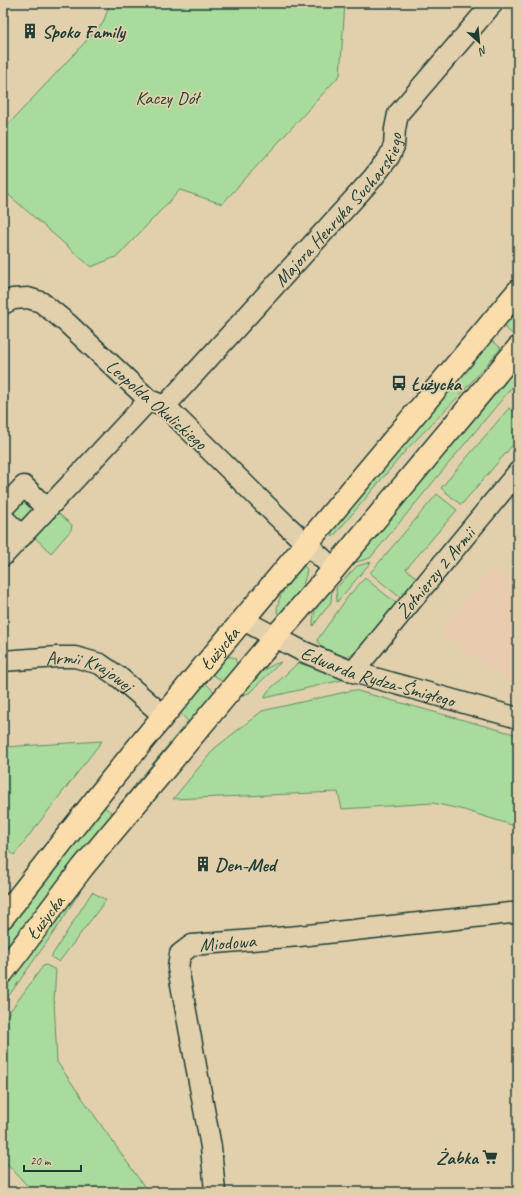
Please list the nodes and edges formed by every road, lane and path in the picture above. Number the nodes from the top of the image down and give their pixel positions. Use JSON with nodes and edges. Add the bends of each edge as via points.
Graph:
{"nodes":[{"id":1,"x":493,"y":3,"type":"edge"},
{"id":2,"x":518,"y":291,"type":"edge"},
{"id":3,"x":3,"y":304,"type":"edge"},
{"id":4,"x":518,"y":348,"type":"edge"},
{"id":5,"x":157,"y":403,"type":"junction"},
{"id":6,"x":518,"y":472,"type":"edge"},
{"id":7,"x":3,"y":508,"type":"edge"},
{"id":8,"x":47,"y":509,"type":"junction"},
{"id":9,"x":3,"y":518,"type":"edge"},
{"id":10,"x":22,"y":536,"type":"junction"},
{"id":11,"x":308,"y":544,"type":"junction"},
{"id":12,"x":3,"y":556,"type":"edge"},
{"id":13,"x":334,"y":569,"type":"junction"},
{"id":14,"x":243,"y":620,"type":"junction"},
{"id":15,"x":275,"y":637,"type":"junction"},
{"id":16,"x":3,"y":661,"type":"edge"},
{"id":17,"x":353,"y":672,"type":"junction"},
{"id":18,"x":518,"y":718,"type":"edge"},
{"id":19,"x":159,"y":722,"type":"junction"},
{"id":20,"x":518,"y":914,"type":"edge"},
{"id":21,"x":3,"y":917,"type":"edge"},
{"id":22,"x":3,"y":972,"type":"edge"},
{"id":23,"x":215,"y":1192,"type":"edge"}],
"edges":[{"from":1,"to":5,"type":"street","name":"Majora Henryka Sucharskiego","via":[[398,114],[394,146],[372,179]]},
{"from":2,"to":11,"type":"main road","name":"Łużycka"},
{"from":3,"to":5,"type":"street","name":"Leopolda Okulickiego","via":[[13,299],[28,298],[41,302]]},
{"from":4,"to":13,"type":"main road","name":"Łużycka"},
{"from":5,"to":8,"type":"street","name":"Majora Henryka Sucharskiego"},
{"from":5,"to":11,"type":"street","name":"Leopolda Okulickiego"},
{"from":6,"to":17,"type":"street","name":"Żołnierzy 2 Armii"},
{"from":7,"to":8,"type":"street","via":[[24,486]]},
{"from":8,"to":10,"type":"street","name":"Majora Henryka Sucharskiego"},
{"from":9,"to":10,"type":"street"},
{"from":10,"to":12,"type":"street","name":"Majora Henryka Sucharskiego"},
{"from":11,"to":13,"type":"street","name":"Leopolda Okulickiego"},
{"from":11,"to":14,"type":"main road","name":"Łużycka"},
{"from":13,"to":15,"type":"main road","name":"Łużycka"},
{"from":14,"to":15,"type":"street","name":"Edwarda Rydza-Śmigłego"},
{"from":14,"to":19,"type":"main road","name":"Łużycka"},
{"from":15,"to":17,"type":"street","name":"Edwarda Rydza-Śmigłego"},
{"from":15,"to":22,"type":"main road","name":"Łużycka","via":[[83,867]]},
{"from":16,"to":19,"type":"street","name":"Armii Krajowej","via":[[69,657],[100,664],[120,678]]},
{"from":17,"to":18,"type":"street","name":"Edwarda Rydza-Śmigłego"},
{"from":19,"to":21,"type":"main road","name":"Łużycka"},
{"from":20,"to":23,"type":"street","name":"Miodowa","via":[[192,945],[180,954],[178,968],[211,1147]]}]}
